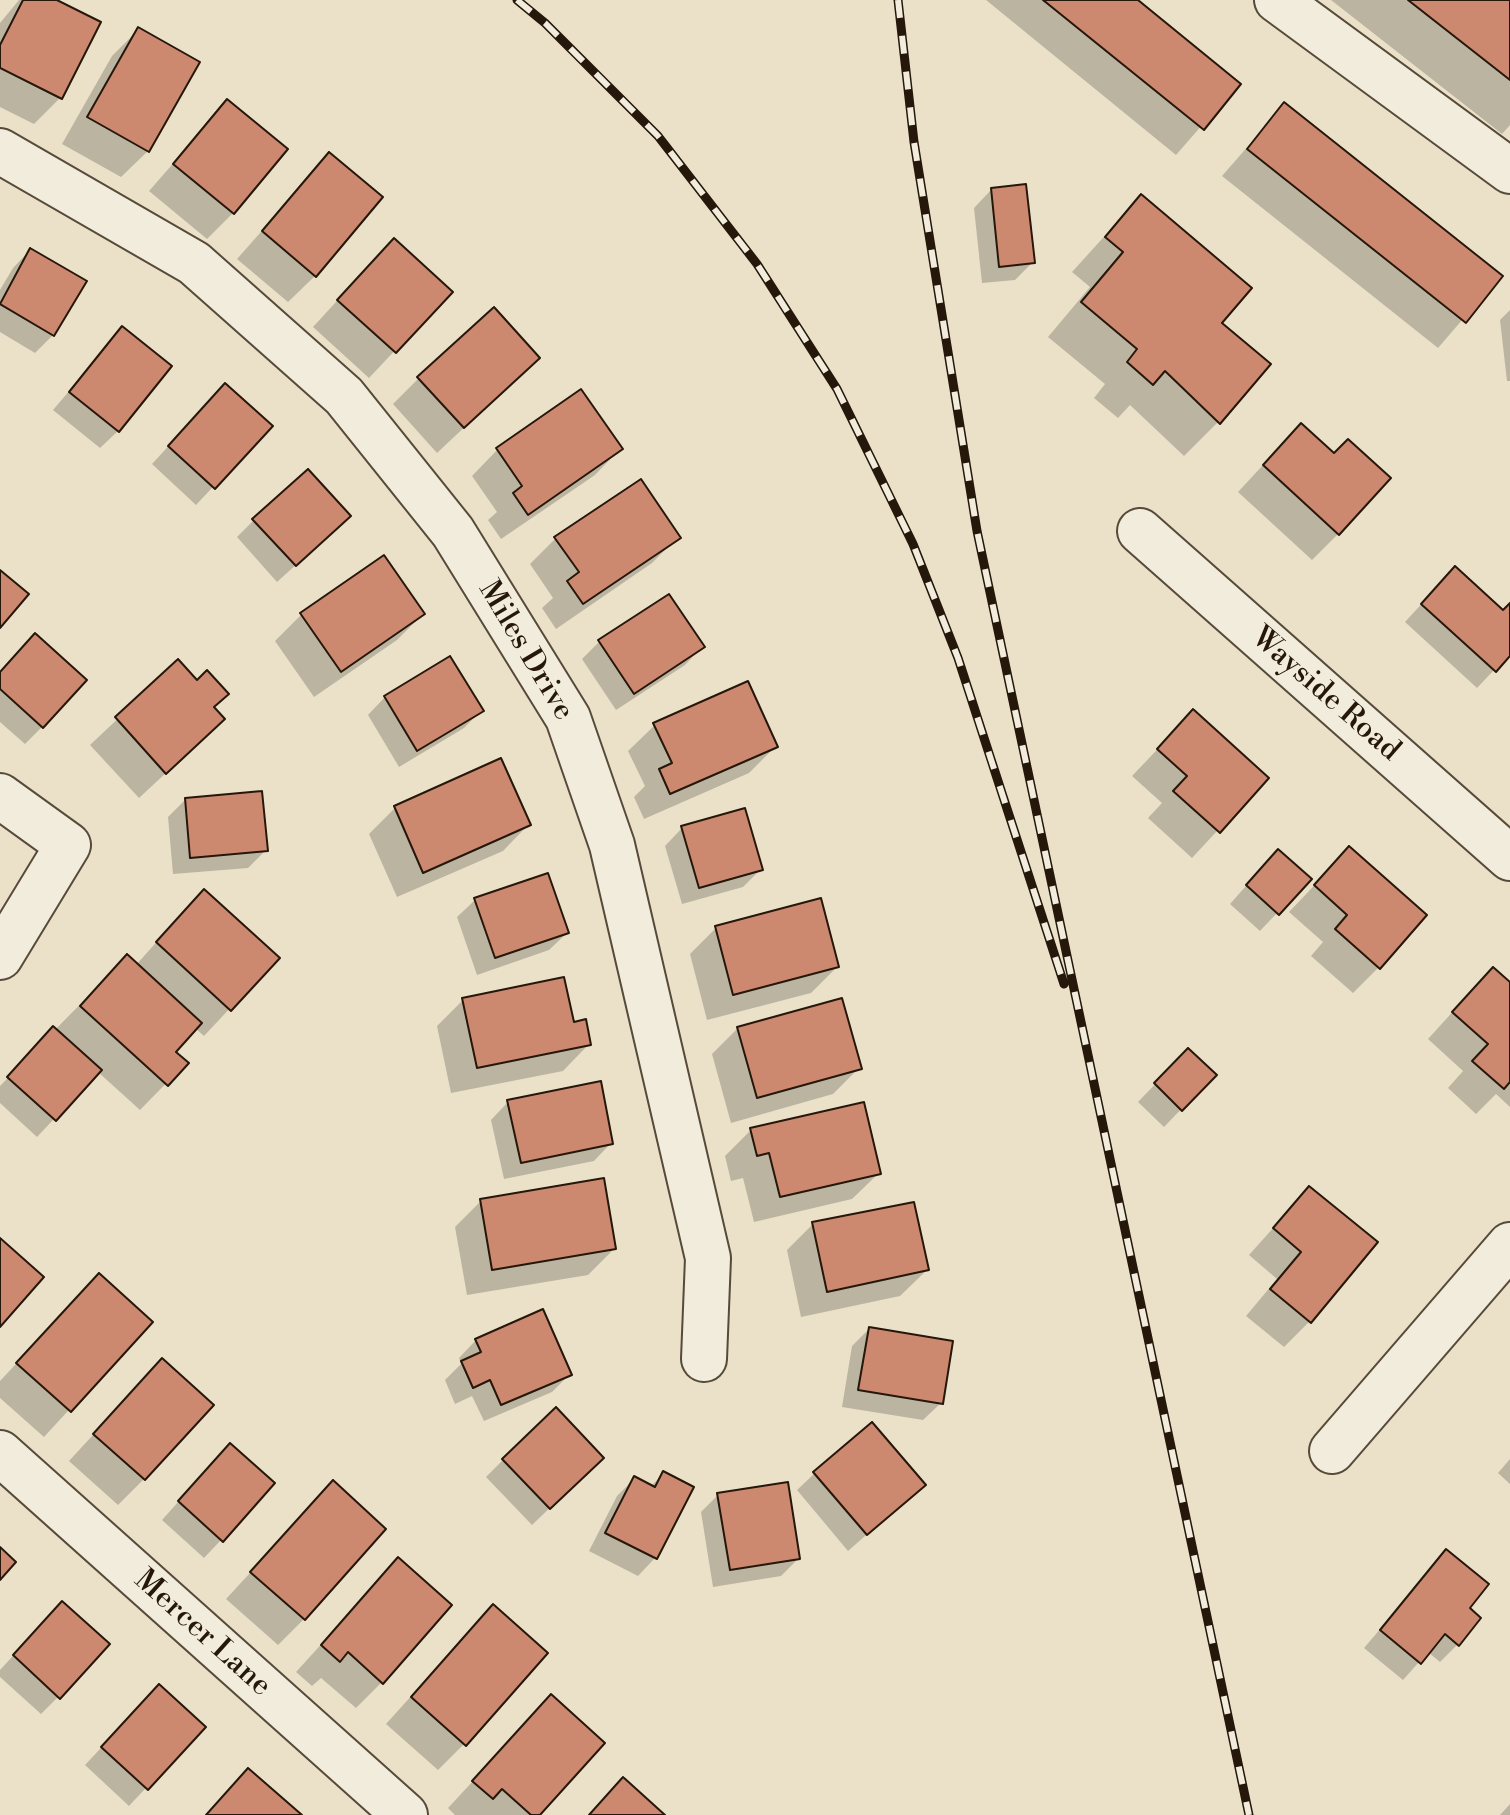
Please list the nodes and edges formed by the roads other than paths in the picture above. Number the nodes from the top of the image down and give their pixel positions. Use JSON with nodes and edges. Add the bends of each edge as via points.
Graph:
{"nodes":[{"id":1,"x":1277,"y":0,"type":"edge"},
{"id":2,"x":0,"y":151,"type":"edge"},
{"id":3,"x":1510,"y":171,"type":"edge"},
{"id":4,"x":1140,"y":531,"type":"dead end"},
{"id":5,"x":0,"y":796,"type":"edge"},
{"id":6,"x":1510,"y":858,"type":"edge"},
{"id":7,"x":0,"y":957,"type":"edge"},
{"id":8,"x":1510,"y":1245,"type":"edge"},
{"id":9,"x":704,"y":1359,"type":"dead end"},
{"id":10,"x":1332,"y":1451,"type":"dead end"},
{"id":11,"x":0,"y":1453,"type":"edge"},
{"id":12,"x":405,"y":1815,"type":"edge"}],
"edges":[{"from":1,"to":3,"type":"street"},
{"from":2,"to":9,"type":"street","name":"Miles Drive","via":[[194,263],[344,396],[453,532],[568,718],[612,845],[708,1258]]},
{"from":4,"to":6,"type":"street","name":"Wayside Road"},
{"from":5,"to":7,"type":"street","via":[[68,845]]},
{"from":8,"to":10,"type":"street"},
{"from":11,"to":12,"type":"street","name":"Mercer Lane"}]}
